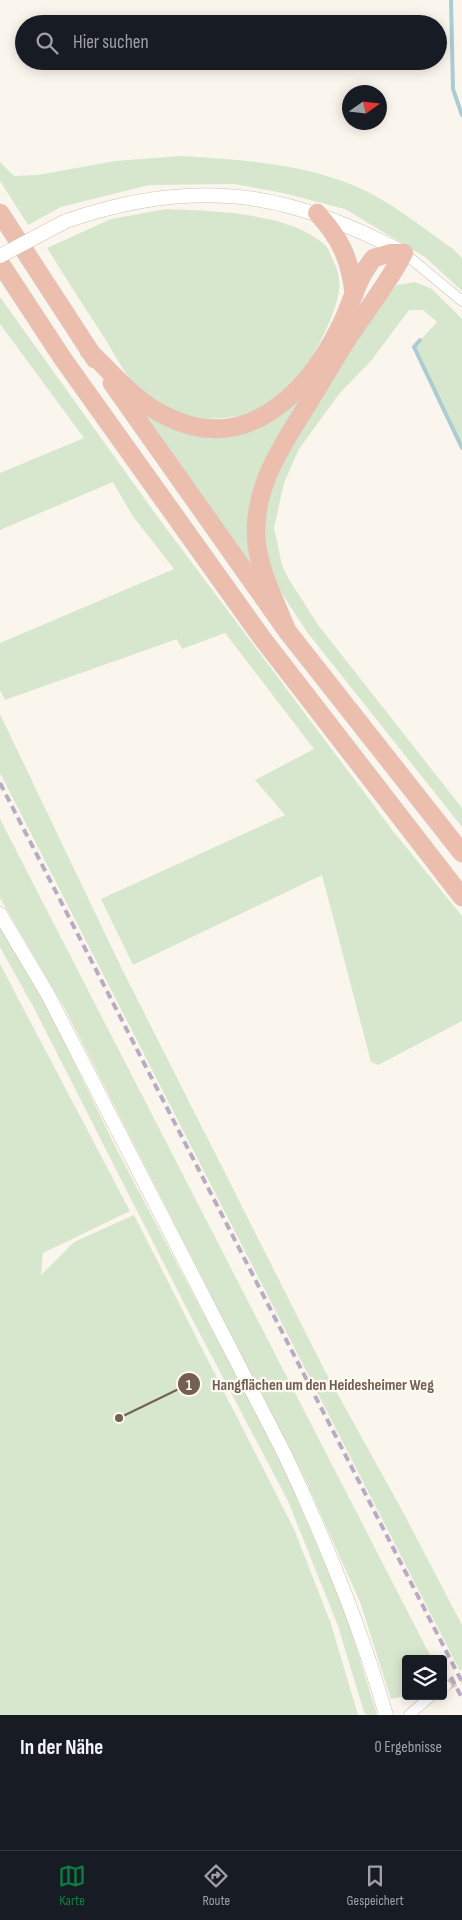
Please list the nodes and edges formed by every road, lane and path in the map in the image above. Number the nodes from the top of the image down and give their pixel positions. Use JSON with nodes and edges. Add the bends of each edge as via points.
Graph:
{"nodes":[{"id":1,"x":0,"y":213,"type":"edge"},
{"id":2,"x":317,"y":213,"type":"junction"},
{"id":3,"x":404,"y":253,"type":"junction"},
{"id":4,"x":0,"y":256,"type":"edge"},
{"id":5,"x":0,"y":263,"type":"edge"},
{"id":6,"x":354,"y":295,"type":"junction"},
{"id":7,"x":462,"y":301,"type":"edge"},
{"id":8,"x":89,"y":351,"type":"junction"},
{"id":9,"x":287,"y":631,"type":"junction"},
{"id":10,"x":462,"y":854,"type":"edge"},
{"id":11,"x":462,"y":897,"type":"edge"},
{"id":12,"x":0,"y":914,"type":"edge"},
{"id":13,"x":426,"y":1700,"type":"edge"},
{"id":14,"x":386,"y":1715,"type":"edge"},
{"id":15,"x":409,"y":1715,"type":"edge"}],
"edges":[{"from":1,"to":8,"type":"highway"},
{"from":2,"to":3,"type":"main road","via":[[368,233]]},
{"from":2,"to":4,"type":"main road","bridge":true,"via":[[250,198],[190,195],[137,200],[66,221]]},
{"from":2,"to":6,"type":"highway","via":[[344,250]]},
{"from":3,"to":6,"type":"highway","via":[[374,258]]},
{"from":3,"to":7,"type":"street"},
{"from":3,"to":9,"type":"highway","via":[[390,279],[348,338],[275,458],[264,482],[256,520],[258,553]]},
{"from":5,"to":11,"type":"highway","via":[[64,359],[262,638]]},
{"from":6,"to":8,"type":"highway","via":[[339,330],[296,392],[269,413],[245,424],[200,427],[164,416],[146,405]]},
{"from":8,"to":9,"type":"highway"},
{"from":9,"to":10,"type":"highway"},
{"from":12,"to":14,"type":"main road","via":[[47,993],[289,1464],[348,1598]]},
{"from":13,"to":15,"type":"street"}]}
